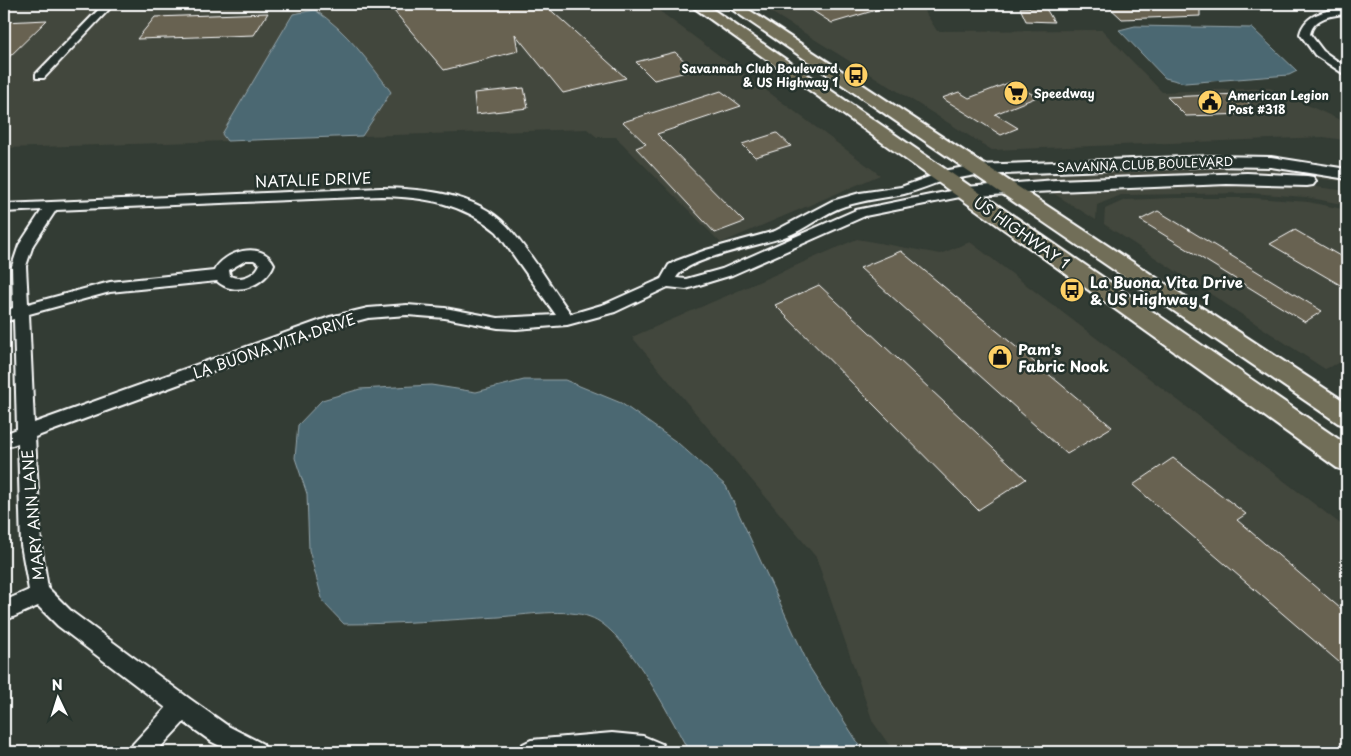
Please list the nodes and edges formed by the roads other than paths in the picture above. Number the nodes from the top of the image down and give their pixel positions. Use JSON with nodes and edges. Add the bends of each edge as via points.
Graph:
{"nodes":[{"id":1,"x":109,"y":4,"type":"edge"},
{"id":2,"x":696,"y":4,"type":"edge"},
{"id":3,"x":731,"y":4,"type":"edge"},
{"id":4,"x":1347,"y":11,"type":"edge"},
{"id":5,"x":1347,"y":72,"type":"edge"},
{"id":6,"x":40,"y":76,"type":"dead end"},
{"id":7,"x":976,"y":170,"type":"junction"},
{"id":8,"x":1347,"y":174,"type":"edge"},
{"id":9,"x":943,"y":176,"type":"junction"},
{"id":10,"x":1347,"y":186,"type":"edge"},
{"id":11,"x":1002,"y":188,"type":"junction"},
{"id":12,"x":965,"y":192,"type":"junction"},
{"id":13,"x":52,"y":206,"type":"junction"},
{"id":14,"x":4,"y":208,"type":"edge"},
{"id":15,"x":786,"y":231,"type":"junction"},
{"id":16,"x":798,"y":242,"type":"junction"},
{"id":17,"x":221,"y":276,"type":"dead end"},
{"id":18,"x":666,"y":282,"type":"junction"},
{"id":19,"x":12,"y":314,"type":"edge"},
{"id":20,"x":567,"y":320,"type":"junction"},
{"id":21,"x":1347,"y":416,"type":"edge"},
{"id":22,"x":25,"y":433,"type":"junction"},
{"id":23,"x":4,"y":441,"type":"edge"},
{"id":24,"x":1347,"y":460,"type":"edge"},
{"id":25,"x":41,"y":595,"type":"junction"},
{"id":26,"x":4,"y":611,"type":"edge"},
{"id":27,"x":182,"y":707,"type":"junction"},
{"id":28,"x":141,"y":752,"type":"edge"},
{"id":29,"x":255,"y":752,"type":"edge"},
{"id":30,"x":531,"y":752,"type":"edge"},
{"id":31,"x":654,"y":752,"type":"edge"}],
"edges":[{"from":1,"to":6,"type":"street"},
{"from":2,"to":9,"type":"main road","name":"US HIGHWAY 1"},
{"from":3,"to":7,"type":"main road","name":"US HIGHWAY 1"},
{"from":4,"to":5,"type":"street","via":[[1320,16],[1305,30],[1314,48]]},
{"from":7,"to":8,"type":"street","name":"SAVANNA CLUB BOULEVARD","via":[[1210,161],[1271,162]]},
{"from":7,"to":9,"type":"street","name":"SAVANNA CLUB BOULEVARD"},
{"from":7,"to":11,"type":"main road","name":"US HIGHWAY 1"},
{"from":9,"to":12,"type":"main road","name":"US HIGHWAY 1"},
{"from":9,"to":15,"type":"street","name":"LA BUONA VITA DRIVE","via":[[903,190],[837,204]]},
{"from":10,"to":11,"type":"street","name":"SAVANNA CLUB BOULEVARD","via":[[1281,178]]},
{"from":11,"to":12,"type":"street","name":"SAVANNA CLUB BOULEVARD"},
{"from":11,"to":21,"type":"main road","name":"US HIGHWAY 1"},
{"from":12,"to":16,"type":"street","name":"LA BUONA VITA DRIVE","via":[[861,213]]},
{"from":12,"to":24,"type":"main road","name":"US HIGHWAY 1"},
{"from":13,"to":14,"type":"street","name":"NATALIE DRIVE"},
{"from":13,"to":19,"type":"street","name":"MARY ANN LANE","via":[[20,259]]},
{"from":13,"to":20,"type":"street","name":"NATALIE DRIVE","via":[[381,192],[437,196],[471,208],[502,229]]},
{"from":15,"to":16,"type":"street"},
{"from":15,"to":18,"type":"street","name":"LA BUONA VITA DRIVE","via":[[681,264],[674,268]]},
{"from":16,"to":18,"type":"street","name":"LA BUONA VITA DRIVE","via":[[727,272],[686,284]]},
{"from":17,"to":19,"type":"street","via":[[100,289]]},
{"from":18,"to":20,"type":"street","name":"LA BUONA VITA DRIVE","via":[[610,308]]},
{"from":19,"to":22,"type":"street","name":"MARY ANN LANE"},
{"from":20,"to":22,"type":"street","name":"LA BUONA VITA DRIVE","via":[[507,324],[407,310],[361,315],[311,329]]},
{"from":22,"to":23,"type":"street","name":"LA BUONA VITA DRIVE"},
{"from":22,"to":25,"type":"street","name":"MARY ANN LANE","via":[[33,561]]},
{"from":25,"to":26,"type":"street"},
{"from":25,"to":27,"type":"street","name":"MARY ANN LANE","via":[[65,619]]},
{"from":27,"to":28,"type":"street"},
{"from":27,"to":29,"type":"street","name":"MARY ANN LANE","via":[[220,734]]},
{"from":30,"to":31,"type":"street","via":[[621,745],[638,746]]}]}
